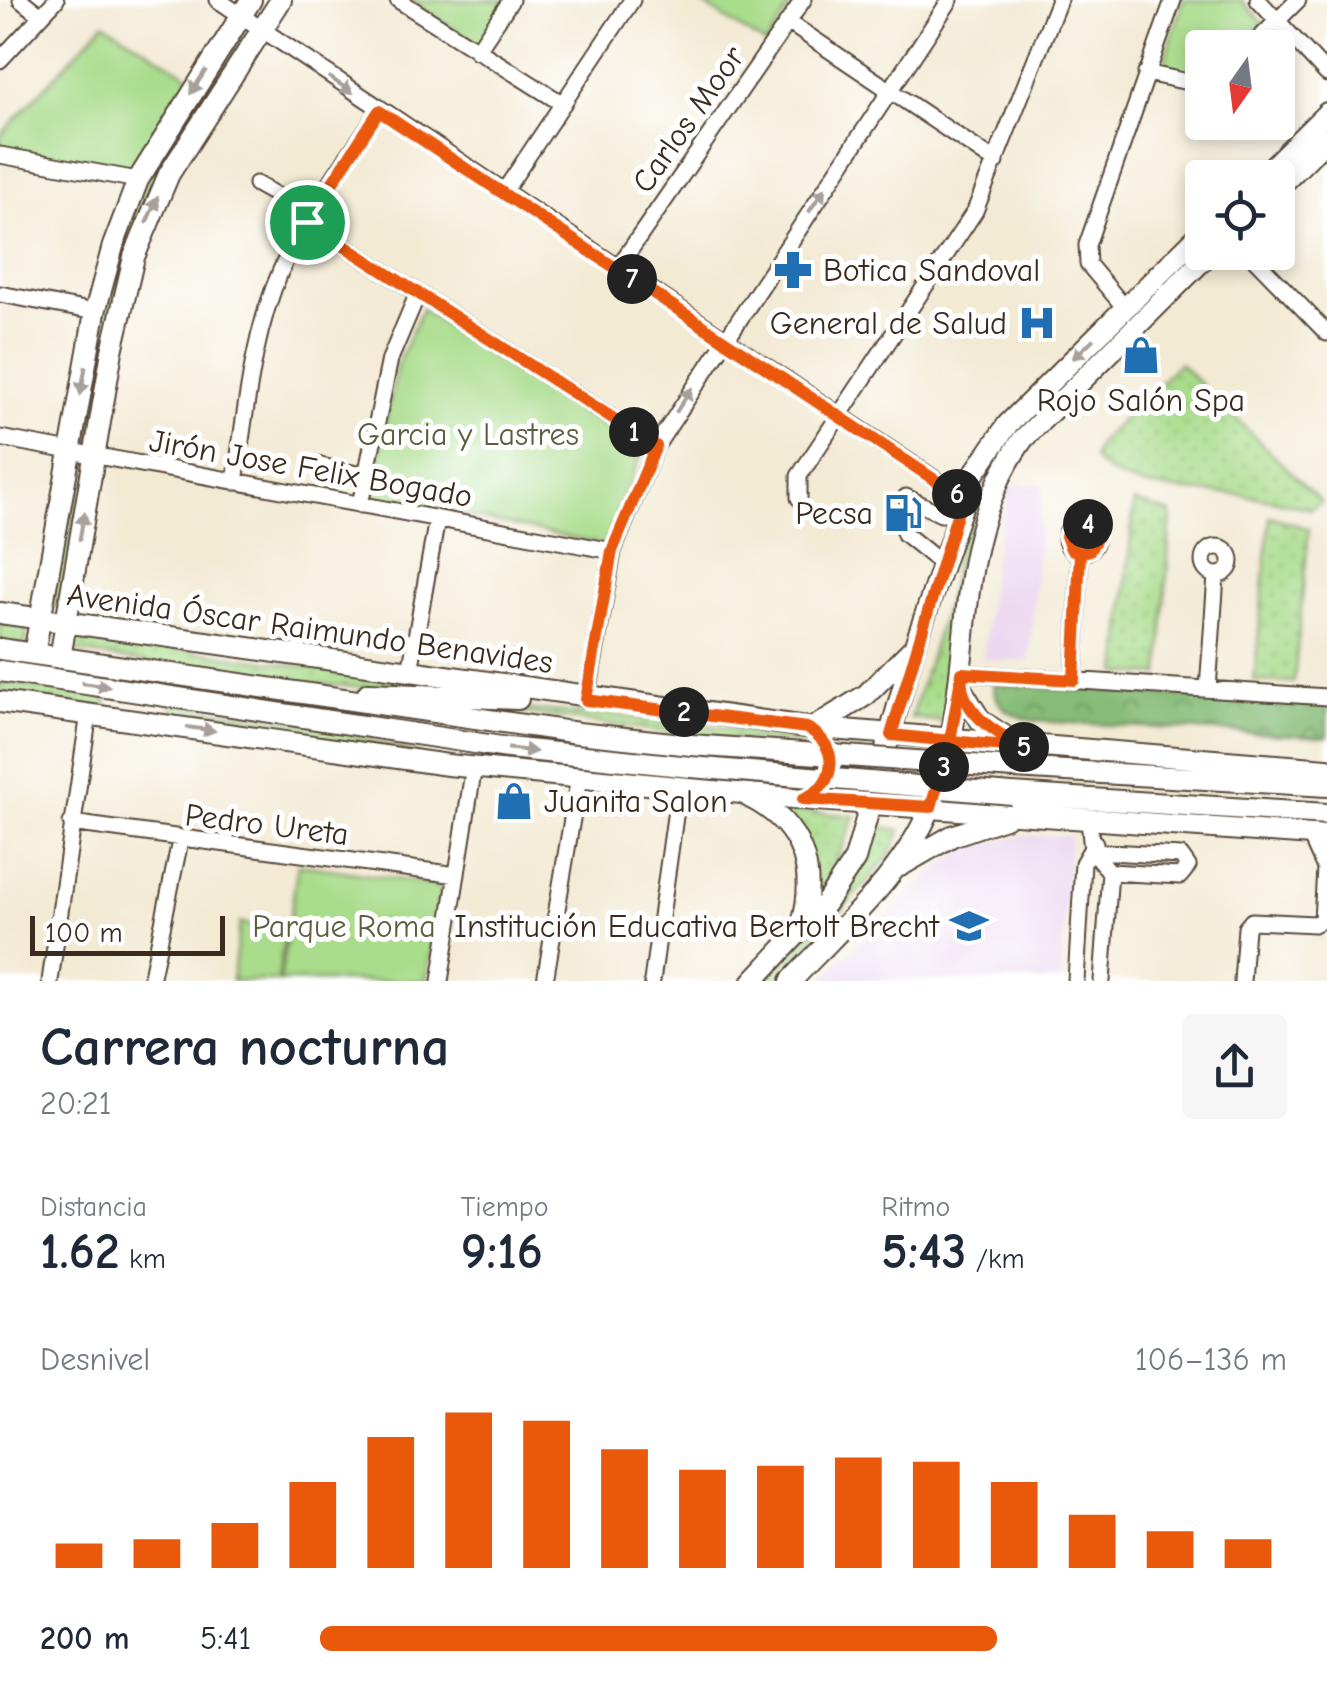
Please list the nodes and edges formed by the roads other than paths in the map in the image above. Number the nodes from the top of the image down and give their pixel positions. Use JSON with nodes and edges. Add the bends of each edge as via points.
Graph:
{"nodes":[{"id":1,"x":21,"y":0,"type":"edge"},
{"id":2,"x":56,"y":0,"type":"edge"},
{"id":3,"x":218,"y":0,"type":"edge"},
{"id":4,"x":280,"y":0,"type":"edge"},
{"id":5,"x":398,"y":0,"type":"edge"},
{"id":6,"x":512,"y":0,"type":"edge"},
{"id":7,"x":632,"y":0,"type":"edge"},
{"id":8,"x":802,"y":0,"type":"edge"},
{"id":9,"x":950,"y":0,"type":"edge"},
{"id":10,"x":1059,"y":0,"type":"edge"},
{"id":11,"x":1172,"y":0,"type":"edge"},
{"id":12,"x":1258,"y":0,"type":"edge"},
{"id":13,"x":1298,"y":0,"type":"edge"},
{"id":14,"x":246,"y":8,"type":"edge"},
{"id":15,"x":41,"y":16,"type":"junction"},
{"id":16,"x":1278,"y":20,"type":"junction"},
{"id":17,"x":788,"y":22,"type":"junction"},
{"id":18,"x":260,"y":30,"type":"junction"},
{"id":19,"x":1268,"y":30,"type":"edge"},
{"id":20,"x":478,"y":52,"type":"junction"},
{"id":21,"x":0,"y":60,"type":"edge"},
{"id":22,"x":1146,"y":73,"type":"junction"},
{"id":23,"x":1327,"y":74,"type":"edge"},
{"id":24,"x":1185,"y":81,"type":"edge"},
{"id":25,"x":890,"y":91,"type":"junction"},
{"id":26,"x":563,"y":104,"type":"junction"},
{"id":27,"x":379,"y":111,"type":"junction"},
{"id":28,"x":1327,"y":114,"type":"edge"},
{"id":29,"x":1327,"y":140,"type":"edge"},
{"id":30,"x":0,"y":155,"type":"edge"},
{"id":31,"x":1280,"y":160,"type":"edge"},
{"id":32,"x":996,"y":162,"type":"junction"},
{"id":33,"x":1295,"y":171,"type":"edge"},
{"id":34,"x":138,"y":180,"type":"junction"},
{"id":35,"x":256,"y":184,"type":"dead end"},
{"id":36,"x":503,"y":193,"type":"junction"},
{"id":37,"x":307,"y":222,"type":"junction"},
{"id":38,"x":1185,"y":249,"type":"edge"},
{"id":39,"x":617,"y":269,"type":"junction"},
{"id":40,"x":1193,"y":270,"type":"edge"},
{"id":41,"x":1266,"y":270,"type":"edge"},
{"id":42,"x":418,"y":293,"type":"junction"},
{"id":43,"x":0,"y":294,"type":"edge"},
{"id":44,"x":1125,"y":308,"type":"junction"},
{"id":45,"x":95,"y":312,"type":"junction"},
{"id":46,"x":1327,"y":333,"type":"edge"},
{"id":47,"x":724,"y":340,"type":"junction"},
{"id":48,"x":838,"y":416,"type":"junction"},
{"id":49,"x":0,"y":438,"type":"edge"},
{"id":50,"x":656,"y":446,"type":"junction"},
{"id":51,"x":70,"y":451,"type":"junction"},
{"id":52,"x":94,"y":456,"type":"junction"},
{"id":53,"x":312,"y":464,"type":"dead end"},
{"id":54,"x":916,"y":467,"type":"junction"},
{"id":55,"x":366,"y":476,"type":"junction"},
{"id":56,"x":236,"y":482,"type":"junction"},
{"id":57,"x":800,"y":498,"type":"dead end"},
{"id":58,"x":360,"y":505,"type":"junction"},
{"id":59,"x":960,"y":505,"type":"junction"},
{"id":60,"x":903,"y":507,"type":"junction"},
{"id":61,"x":437,"y":519,"type":"junction"},
{"id":62,"x":612,"y":551,"type":"junction"},
{"id":63,"x":1080,"y":553,"type":"dead end"},
{"id":64,"x":941,"y":563,"type":"junction"},
{"id":65,"x":1216,"y":576,"type":"dead end"},
{"id":66,"x":0,"y":613,"type":"edge"},
{"id":67,"x":39,"y":618,"type":"junction"},
{"id":68,"x":66,"y":623,"type":"junction"},
{"id":69,"x":915,"y":645,"type":"junction"},
{"id":70,"x":0,"y":649,"type":"edge"},
{"id":71,"x":34,"y":654,"type":"junction"},
{"id":72,"x":60,"y":658,"type":"junction"},
{"id":73,"x":0,"y":671,"type":"edge"},
{"id":74,"x":410,"y":671,"type":"junction"},
{"id":75,"x":961,"y":680,"type":"junction"},
{"id":76,"x":1074,"y":680,"type":"junction"},
{"id":77,"x":1208,"y":689,"type":"junction"},
{"id":78,"x":296,"y":694,"type":"junction"},
{"id":79,"x":1327,"y":697,"type":"edge"},
{"id":80,"x":586,"y":700,"type":"junction"},
{"id":81,"x":0,"y":702,"type":"edge"},
{"id":82,"x":89,"y":714,"type":"junction"},
{"id":83,"x":321,"y":718,"type":"junction"},
{"id":84,"x":810,"y":728,"type":"junction"},
{"id":85,"x":891,"y":735,"type":"junction"},
{"id":86,"x":950,"y":741,"type":"junction"},
{"id":87,"x":1017,"y":746,"type":"junction"},
{"id":88,"x":474,"y":766,"type":"junction"},
{"id":89,"x":510,"y":768,"type":"junction"},
{"id":90,"x":1327,"y":769,"type":"edge"},
{"id":91,"x":579,"y":776,"type":"junction"},
{"id":92,"x":1327,"y":786,"type":"edge"},
{"id":93,"x":680,"y":788,"type":"junction"},
{"id":94,"x":742,"y":794,"type":"junction"},
{"id":95,"x":803,"y":799,"type":"junction"},
{"id":96,"x":873,"y":803,"type":"junction"},
{"id":97,"x":931,"y":807,"type":"junction"},
{"id":98,"x":1000,"y":812,"type":"junction"},
{"id":99,"x":1025,"y":814,"type":"junction"},
{"id":100,"x":1327,"y":814,"type":"edge"},
{"id":101,"x":1093,"y":819,"type":"junction"},
{"id":102,"x":71,"y":823,"type":"junction"},
{"id":103,"x":1319,"y":836,"type":"edge"},
{"id":104,"x":180,"y":841,"type":"junction"},
{"id":105,"x":1092,"y":852,"type":"junction"},
{"id":106,"x":890,"y":872,"type":"junction"},
{"id":107,"x":1110,"y":872,"type":"junction"},
{"id":108,"x":457,"y":875,"type":"junction"},
{"id":109,"x":798,"y":933,"type":"junction"},
{"id":110,"x":50,"y":981,"type":"edge"},
{"id":111,"x":152,"y":981,"type":"edge"},
{"id":112,"x":440,"y":981,"type":"edge"},
{"id":113,"x":545,"y":981,"type":"edge"},
{"id":114,"x":652,"y":981,"type":"edge"},
{"id":115,"x":753,"y":981,"type":"edge"},
{"id":116,"x":791,"y":981,"type":"edge"},
{"id":117,"x":1076,"y":981,"type":"edge"},
{"id":118,"x":1102,"y":981,"type":"edge"},
{"id":119,"x":1242,"y":981,"type":"edge"}],
"edges":[{"from":1,"to":15,"type":"street"},
{"from":2,"to":15,"type":"street"},
{"from":3,"to":14,"type":"street"},
{"from":4,"to":18,"type":"main road"},
{"from":5,"to":20,"type":"street"},
{"from":6,"to":20,"type":"street"},
{"from":7,"to":26,"type":"street"},
{"from":8,"to":17,"type":"street","name":"Carlos Moor"},
{"from":9,"to":25,"type":"street"},
{"from":10,"to":32,"type":"street"},
{"from":11,"to":22,"type":"street"},
{"from":12,"to":16,"type":"street"},
{"from":13,"to":16,"type":"street"},
{"from":14,"to":18,"type":"street"},
{"from":14,"to":34,"type":"main road","one_way":true},
{"from":15,"to":21,"type":"street"},
{"from":16,"to":19,"type":"street"},
{"from":16,"to":23,"type":"street"},
{"from":17,"to":25,"type":"street"},
{"from":17,"to":39,"type":"street","name":"Carlos Moor"},
{"from":18,"to":27,"type":"street","one_way":true},
{"from":52,"to":18,"type":"main road","one_way":true,"via":[[124,296],[144,230],[169,174]]},
{"from":20,"to":26,"type":"street"},
{"from":22,"to":24,"type":"street"},
{"from":22,"to":44,"type":"street","via":[[1086,253]]},
{"from":25,"to":32,"type":"street"},
{"from":47,"to":25,"type":"street","one_way":true},
{"from":26,"to":36,"type":"street"},
{"from":27,"to":36,"type":"street"},
{"from":27,"to":37,"type":"street"},
{"from":28,"to":31,"type":"main road"},
{"from":29,"to":33,"type":"main road"},
{"from":30,"to":34,"type":"street"},
{"from":32,"to":48,"type":"street","via":[[944,263]]},
{"from":34,"to":45,"type":"main road"},
{"from":35,"to":37,"type":"street","via":[[298,206]]},
{"from":36,"to":39,"type":"street"},
{"from":37,"to":42,"type":"street"},
{"from":37,"to":56,"type":"street","via":[[280,274],[256,347]]},
{"from":38,"to":44,"type":"main road"},
{"from":39,"to":47,"type":"street"},
{"from":40,"to":75,"type":"main road","via":[[1023,438],[1004,466],[978,532]]},
{"from":41,"to":46,"type":"street"},
{"from":42,"to":50,"type":"street"},
{"from":42,"to":55,"type":"street","via":[[390,360]]},
{"from":43,"to":45,"type":"street"},
{"from":44,"to":59,"type":"main road","one_way":true,"via":[[1008,424]]},
{"from":45,"to":51,"type":"main road","one_way":true},
{"from":47,"to":48,"type":"street"},
{"from":50,"to":47,"type":"street","one_way":true},
{"from":48,"to":54,"type":"street"},
{"from":48,"to":57,"type":"street","via":[[799,476]]},
{"from":49,"to":51,"type":"street","name":"Jirón Jose Felix Bogado"},
{"from":50,"to":62,"type":"street"},
{"from":51,"to":52,"type":"street","name":"Jirón Jose Felix Bogado"},
{"from":51,"to":67,"type":"main road"},
{"from":52,"to":56,"type":"street","name":"Jirón Jose Felix Bogado"},
{"from":68,"to":52,"type":"main road","one_way":true},
{"from":53,"to":55,"type":"street"},
{"from":54,"to":59,"type":"street"},
{"from":54,"to":60,"type":"street"},
{"from":55,"to":58,"type":"street"},
{"from":56,"to":58,"type":"street","name":"Jirón Jose Felix Bogado"},
{"from":58,"to":61,"type":"street","name":"Jirón Jose Felix Bogado"},
{"from":59,"to":60,"type":"street","via":[[941,514]]},
{"from":59,"to":64,"type":"main road"},
{"from":60,"to":64,"type":"street","via":[[906,534]]},
{"from":61,"to":62,"type":"street","name":"Jirón Jose Felix Bogado"},
{"from":61,"to":74,"type":"street"},
{"from":62,"to":80,"type":"street"},
{"from":63,"to":76,"type":"street"},
{"from":64,"to":69,"type":"main road"},
{"from":65,"to":77,"type":"street"},
{"from":66,"to":67,"type":"main road","name":"Avenida Óscar Raimundo Benavides"},
{"from":67,"to":68,"type":"main road","name":"Avenida Óscar Raimundo Benavides"},
{"from":67,"to":71,"type":"main road"},
{"from":68,"to":72,"type":"main road"},
{"from":68,"to":74,"type":"main road","name":"Avenida Óscar Raimundo Benavides"},
{"from":69,"to":84,"type":"main road","via":[[866,695]]},
{"from":69,"to":85,"type":"main road"},
{"from":70,"to":71,"type":"main road","name":"Avenida Óscar Raimundo Benavides"},
{"from":71,"to":72,"type":"main road","name":"Avenida Óscar Raimundo Benavides"},
{"from":72,"to":78,"type":"main road","name":"Avenida Óscar Raimundo Benavides"},
{"from":73,"to":83,"type":"main road","one_way":true},
{"from":74,"to":80,"type":"main road","name":"Avenida Óscar Raimundo Benavides"},
{"from":75,"to":76,"type":"street"},
{"from":75,"to":86,"type":"main road"},
{"from":75,"to":87,"type":"main road","via":[[988,727]]},
{"from":76,"to":77,"type":"street"},
{"from":77,"to":79,"type":"street"},
{"from":78,"to":80,"type":"main road"},
{"from":78,"to":92,"type":"main road","name":"Avenida Óscar Raimundo Benavides","bridge":true,"via":[[691,745]]},
{"from":80,"to":84,"type":"main road","name":"Avenida Óscar Raimundo Benavides"},
{"from":81,"to":82,"type":"main road"},
{"from":82,"to":88,"type":"main road","one_way":true},
{"from":82,"to":102,"type":"street"},
{"from":83,"to":89,"type":"main road"},
{"from":83,"to":100,"type":"main road","one_way":true,"bridge":true,"via":[[508,748],[691,767]]},
{"from":84,"to":85,"type":"main road","name":"Avenida Óscar Raimundo Benavides"},
{"from":84,"to":95,"type":"main road","via":[[826,744],[832,764],[822,788]]},
{"from":85,"to":86,"type":"main road","name":"Avenida Óscar Raimundo Benavides"},
{"from":85,"to":96,"type":"main road"},
{"from":86,"to":87,"type":"main road","name":"Avenida Óscar Raimundo Benavides"},
{"from":86,"to":97,"type":"main road"},
{"from":87,"to":90,"type":"main road","name":"Avenida Óscar Raimundo Benavides"},
{"from":87,"to":98,"type":"main road","via":[[992,761],[986,777]]},
{"from":88,"to":89,"type":"main road"},
{"from":88,"to":108,"type":"street"},
{"from":89,"to":91,"type":"main road"},
{"from":91,"to":93,"type":"main road"},
{"from":91,"to":113,"type":"street"},
{"from":93,"to":94,"type":"main road"},
{"from":93,"to":114,"type":"street"},
{"from":94,"to":95,"type":"main road"},
{"from":94,"to":109,"type":"main road","via":[[778,816],[804,849],[808,886]]},
{"from":95,"to":96,"type":"main road"},
{"from":96,"to":97,"type":"main road"},
{"from":96,"to":109,"type":"main road","via":[[847,874]]},
{"from":97,"to":98,"type":"main road"},
{"from":97,"to":106,"type":"main road"},
{"from":98,"to":99,"type":"main road"},
{"from":99,"to":101,"type":"main road"},
{"from":99,"to":106,"type":"main road","via":[[952,836]]},
{"from":101,"to":103,"type":"main road"},
{"from":101,"to":105,"type":"street"},
{"from":102,"to":104,"type":"street","name":"Pedro Ureta"},
{"from":102,"to":110,"type":"street"},
{"from":103,"to":119,"type":"street","via":[[1322,920],[1248,924]]},
{"from":104,"to":108,"type":"street","name":"Pedro Ureta"},
{"from":104,"to":111,"type":"street"},
{"from":105,"to":107,"type":"street"},
{"from":105,"to":107,"type":"street","via":[[1181,856],[1188,866],[1180,876]]},
{"from":105,"to":117,"type":"street","via":[[1084,864]]},
{"from":106,"to":116,"type":"main road"},
{"from":107,"to":118,"type":"street"},
{"from":108,"to":112,"type":"street"},
{"from":109,"to":115,"type":"main road"}]}
